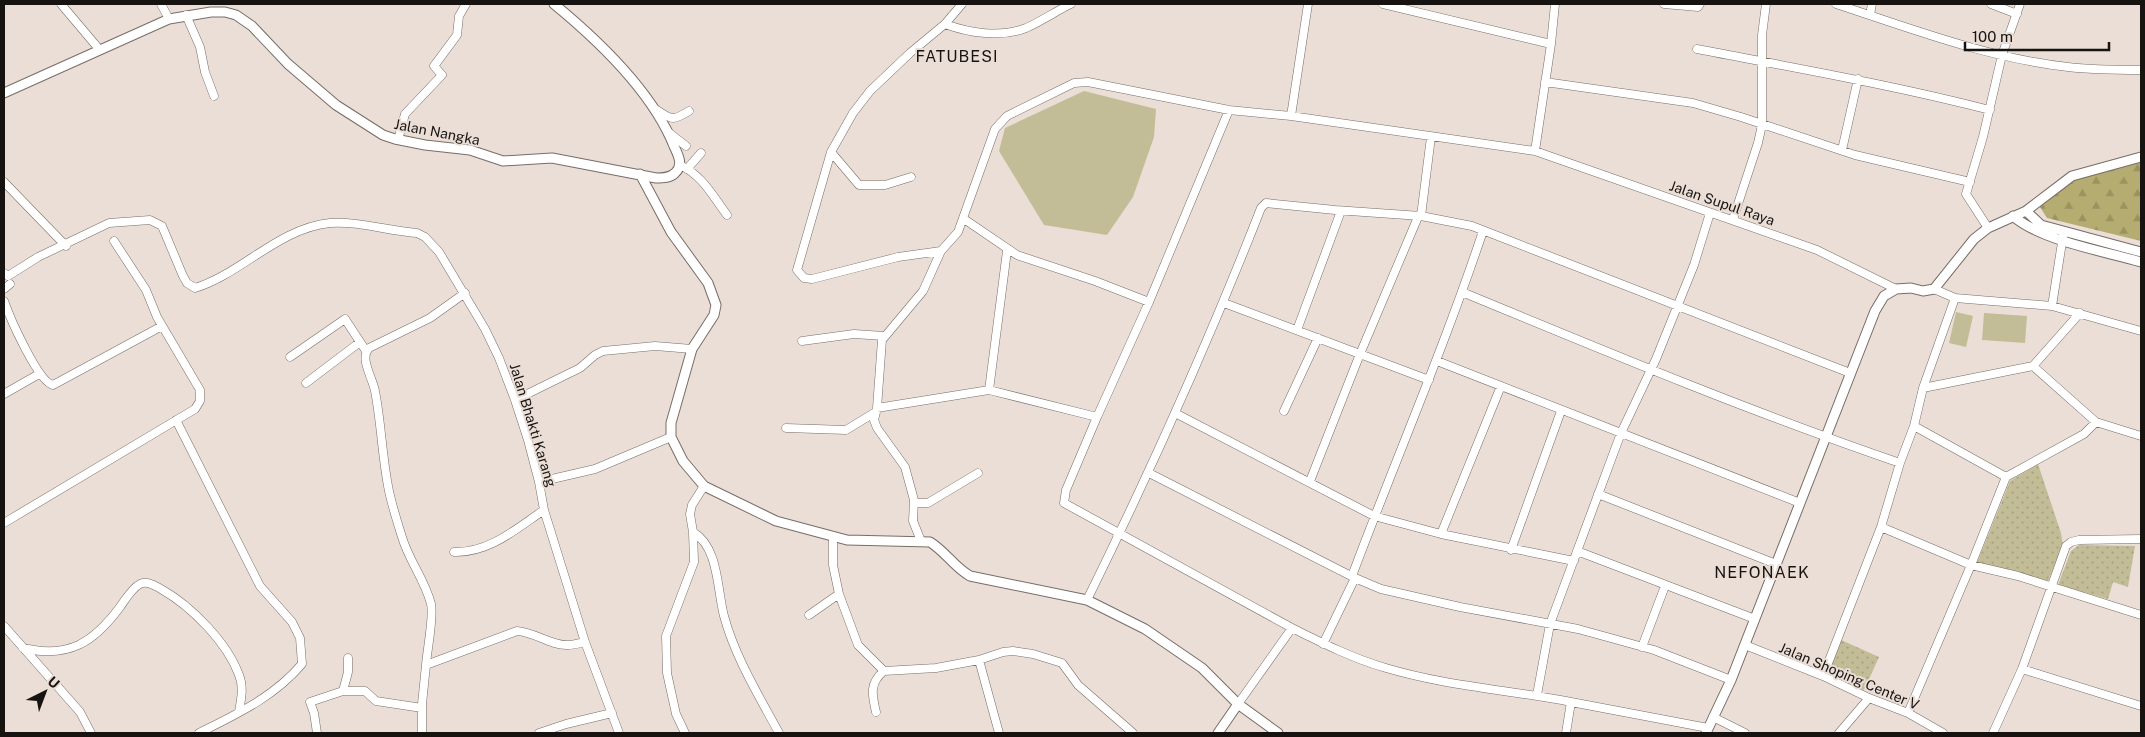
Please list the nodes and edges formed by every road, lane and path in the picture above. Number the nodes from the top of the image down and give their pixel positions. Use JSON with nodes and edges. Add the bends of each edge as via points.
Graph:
{"nodes":[{"id":1,"x":60,"y":4,"type":"edge"},
{"id":2,"x":161,"y":4,"type":"edge"},
{"id":3,"x":466,"y":4,"type":"edge"},
{"id":4,"x":554,"y":4,"type":"edge"},
{"id":5,"x":962,"y":4,"type":"edge"},
{"id":6,"x":1071,"y":4,"type":"edge"},
{"id":7,"x":1308,"y":4,"type":"edge"},
{"id":8,"x":1384,"y":4,"type":"edge"},
{"id":9,"x":1555,"y":4,"type":"edge"},
{"id":10,"x":1664,"y":4,"type":"edge"},
{"id":11,"x":1700,"y":4,"type":"edge"},
{"id":12,"x":1766,"y":4,"type":"edge"},
{"id":13,"x":1836,"y":4,"type":"edge"},
{"id":14,"x":1872,"y":4,"type":"edge"},
{"id":15,"x":1991,"y":4,"type":"edge"},
{"id":16,"x":2020,"y":4,"type":"edge"},
{"id":17,"x":2017,"y":14,"type":"junction"},
{"id":18,"x":186,"y":15,"type":"junction"},
{"id":19,"x":1870,"y":15,"type":"junction"},
{"id":20,"x":169,"y":19,"type":"junction"},
{"id":21,"x":945,"y":24,"type":"junction"},
{"id":22,"x":1551,"y":44,"type":"junction"},
{"id":23,"x":99,"y":49,"type":"junction"},
{"id":24,"x":1697,"y":49,"type":"dead end"},
{"id":25,"x":2002,"y":55,"type":"junction"},
{"id":26,"x":1763,"y":63,"type":"junction"},
{"id":27,"x":2141,"y":70,"type":"edge"},
{"id":28,"x":1858,"y":79,"type":"junction"},
{"id":29,"x":1545,"y":82,"type":"junction"},
{"id":30,"x":4,"y":93,"type":"edge"},
{"id":31,"x":214,"y":96,"type":"dead end"},
{"id":32,"x":655,"y":110,"type":"junction"},
{"id":33,"x":1229,"y":110,"type":"junction"},
{"id":34,"x":1990,"y":110,"type":"junction"},
{"id":35,"x":689,"y":111,"type":"dead end"},
{"id":36,"x":1290,"y":116,"type":"junction"},
{"id":37,"x":1762,"y":125,"type":"junction"},
{"id":38,"x":668,"y":132,"type":"junction"},
{"id":39,"x":1431,"y":137,"type":"junction"},
{"id":40,"x":398,"y":140,"type":"junction"},
{"id":41,"x":686,"y":146,"type":"dead end"},
{"id":42,"x":1842,"y":150,"type":"junction"},
{"id":43,"x":1535,"y":151,"type":"junction"},
{"id":44,"x":831,"y":152,"type":"junction"},
{"id":45,"x":701,"y":153,"type":"dead end"},
{"id":46,"x":2141,"y":157,"type":"edge"},
{"id":47,"x":684,"y":167,"type":"junction"},
{"id":48,"x":640,"y":174,"type":"junction"},
{"id":49,"x":911,"y":177,"type":"dead end"},
{"id":50,"x":4,"y":182,"type":"edge"},
{"id":51,"x":1970,"y":182,"type":"junction"},
{"id":52,"x":1341,"y":211,"type":"junction"},
{"id":53,"x":2026,"y":212,"type":"junction"},
{"id":54,"x":1710,"y":213,"type":"junction"},
{"id":55,"x":727,"y":215,"type":"dead end"},
{"id":56,"x":2013,"y":216,"type":"junction"},
{"id":57,"x":1420,"y":217,"type":"junction"},
{"id":58,"x":964,"y":219,"type":"junction"},
{"id":59,"x":1733,"y":219,"type":"junction"},
{"id":60,"x":1988,"y":228,"type":"junction"},
{"id":61,"x":1483,"y":231,"type":"junction"},
{"id":62,"x":2063,"y":236,"type":"junction"},
{"id":63,"x":114,"y":241,"type":"dead end"},
{"id":64,"x":66,"y":246,"type":"junction"},
{"id":65,"x":1007,"y":250,"type":"junction"},
{"id":66,"x":941,"y":251,"type":"junction"},
{"id":67,"x":2141,"y":252,"type":"edge"},
{"id":68,"x":2141,"y":262,"type":"edge"},
{"id":69,"x":4,"y":273,"type":"edge"},
{"id":70,"x":1896,"y":289,"type":"junction"},
{"id":71,"x":1934,"y":289,"type":"junction"},
{"id":72,"x":1462,"y":292,"type":"junction"},
{"id":73,"x":465,"y":293,"type":"junction"},
{"id":74,"x":1955,"y":298,"type":"junction"},
{"id":75,"x":4,"y":302,"type":"edge"},
{"id":76,"x":1150,"y":302,"type":"junction"},
{"id":77,"x":1224,"y":302,"type":"junction"},
{"id":78,"x":1676,"y":305,"type":"junction"},
{"id":79,"x":2052,"y":306,"type":"junction"},
{"id":80,"x":2080,"y":312,"type":"junction"},
{"id":81,"x":162,"y":326,"type":"junction"},
{"id":82,"x":1297,"y":330,"type":"junction"},
{"id":83,"x":2141,"y":331,"type":"edge"},
{"id":84,"x":884,"y":336,"type":"junction"},
{"id":85,"x":1318,"y":338,"type":"junction"},
{"id":86,"x":802,"y":341,"type":"dead end"},
{"id":87,"x":360,"y":342,"type":"junction"},
{"id":88,"x":692,"y":349,"type":"junction"},
{"id":89,"x":366,"y":351,"type":"junction"},
{"id":90,"x":1360,"y":354,"type":"junction"},
{"id":91,"x":290,"y":357,"type":"dead end"},
{"id":92,"x":1437,"y":361,"type":"junction"},
{"id":93,"x":2033,"y":366,"type":"junction"},
{"id":94,"x":1650,"y":370,"type":"junction"},
{"id":95,"x":1850,"y":373,"type":"junction"},
{"id":96,"x":39,"y":374,"type":"junction"},
{"id":97,"x":1429,"y":380,"type":"junction"},
{"id":98,"x":306,"y":383,"type":"dead end"},
{"id":99,"x":1501,"y":386,"type":"junction"},
{"id":100,"x":1923,"y":388,"type":"junction"},
{"id":101,"x":989,"y":390,"type":"junction"},
{"id":102,"x":4,"y":394,"type":"edge"},
{"id":103,"x":515,"y":400,"type":"junction"},
{"id":104,"x":875,"y":410,"type":"junction"},
{"id":105,"x":1284,"y":410,"type":"dead end"},
{"id":106,"x":1561,"y":411,"type":"junction"},
{"id":107,"x":1175,"y":413,"type":"junction"},
{"id":108,"x":1096,"y":417,"type":"junction"},
{"id":109,"x":176,"y":420,"type":"junction"},
{"id":110,"x":2096,"y":422,"type":"junction"},
{"id":111,"x":1914,"y":426,"type":"junction"},
{"id":112,"x":786,"y":428,"type":"dead end"},
{"id":113,"x":1621,"y":433,"type":"junction"},
{"id":114,"x":2141,"y":436,"type":"edge"},
{"id":115,"x":671,"y":437,"type":"junction"},
{"id":116,"x":1827,"y":438,"type":"junction"},
{"id":117,"x":1900,"y":463,"type":"junction"},
{"id":118,"x":978,"y":473,"type":"dead end"},
{"id":119,"x":1149,"y":473,"type":"junction"},
{"id":120,"x":2006,"y":477,"type":"junction"},
{"id":121,"x":1310,"y":481,"type":"junction"},
{"id":122,"x":539,"y":482,"type":"junction"},
{"id":123,"x":704,"y":486,"type":"junction"},
{"id":124,"x":1598,"y":494,"type":"junction"},
{"id":125,"x":914,"y":503,"type":"junction"},
{"id":126,"x":1800,"y":503,"type":"junction"},
{"id":127,"x":544,"y":510,"type":"junction"},
{"id":128,"x":1374,"y":516,"type":"junction"},
{"id":129,"x":4,"y":523,"type":"edge"},
{"id":130,"x":1881,"y":527,"type":"junction"},
{"id":131,"x":693,"y":532,"type":"junction"},
{"id":132,"x":1120,"y":534,"type":"junction"},
{"id":133,"x":1441,"y":534,"type":"junction"},
{"id":134,"x":832,"y":538,"type":"junction"},
{"id":135,"x":2141,"y":539,"type":"edge"},
{"id":136,"x":921,"y":541,"type":"junction"},
{"id":137,"x":1511,"y":550,"type":"junction"},
{"id":138,"x":1577,"y":551,"type":"junction"},
{"id":139,"x":454,"y":552,"type":"dead end"},
{"id":140,"x":1574,"y":561,"type":"junction"},
{"id":141,"x":1776,"y":564,"type":"junction"},
{"id":142,"x":1971,"y":565,"type":"junction"},
{"id":143,"x":1353,"y":577,"type":"junction"},
{"id":144,"x":1665,"y":586,"type":"junction"},
{"id":145,"x":2052,"y":587,"type":"junction"},
{"id":146,"x":839,"y":594,"type":"junction"},
{"id":147,"x":1087,"y":600,"type":"junction"},
{"id":148,"x":809,"y":615,"type":"dead end"},
{"id":149,"x":2141,"y":615,"type":"edge"},
{"id":150,"x":1755,"y":619,"type":"junction"},
{"id":151,"x":1550,"y":624,"type":"junction"},
{"id":152,"x":4,"y":626,"type":"edge"},
{"id":153,"x":1292,"y":628,"type":"junction"},
{"id":154,"x":585,"y":642,"type":"junction"},
{"id":155,"x":1323,"y":644,"type":"junction"},
{"id":156,"x":1745,"y":645,"type":"junction"},
{"id":157,"x":1642,"y":647,"type":"junction"},
{"id":158,"x":24,"y":648,"type":"junction"},
{"id":159,"x":348,"y":658,"type":"dead end"},
{"id":160,"x":979,"y":660,"type":"junction"},
{"id":161,"x":426,"y":665,"type":"junction"},
{"id":162,"x":2022,"y":669,"type":"junction"},
{"id":163,"x":884,"y":671,"type":"junction"},
{"id":164,"x":1823,"y":676,"type":"junction"},
{"id":165,"x":1731,"y":680,"type":"junction"},
{"id":166,"x":344,"y":691,"type":"junction"},
{"id":167,"x":1537,"y":695,"type":"junction"},
{"id":168,"x":1869,"y":698,"type":"junction"},
{"id":169,"x":1571,"y":702,"type":"junction"},
{"id":170,"x":1238,"y":704,"type":"junction"},
{"id":171,"x":2141,"y":706,"type":"edge"},
{"id":172,"x":422,"y":708,"type":"junction"},
{"id":173,"x":239,"y":712,"type":"junction"},
{"id":174,"x":876,"y":712,"type":"dead end"},
{"id":175,"x":612,"y":713,"type":"junction"},
{"id":176,"x":1908,"y":713,"type":"junction"},
{"id":177,"x":1713,"y":717,"type":"junction"},
{"id":178,"x":1707,"y":731,"type":"edge"},
{"id":179,"x":91,"y":733,"type":"edge"},
{"id":180,"x":199,"y":733,"type":"edge"},
{"id":181,"x":317,"y":733,"type":"edge"},
{"id":182,"x":422,"y":733,"type":"edge"},
{"id":183,"x":541,"y":733,"type":"edge"},
{"id":184,"x":619,"y":733,"type":"edge"},
{"id":185,"x":685,"y":733,"type":"edge"},
{"id":186,"x":779,"y":733,"type":"edge"},
{"id":187,"x":1000,"y":733,"type":"edge"},
{"id":188,"x":1133,"y":733,"type":"edge"},
{"id":189,"x":1218,"y":733,"type":"edge"},
{"id":190,"x":1278,"y":733,"type":"edge"},
{"id":191,"x":1566,"y":733,"type":"edge"},
{"id":192,"x":1745,"y":733,"type":"edge"},
{"id":193,"x":1839,"y":733,"type":"edge"},
{"id":194,"x":1943,"y":733,"type":"edge"},
{"id":195,"x":1993,"y":733,"type":"edge"}],
"edges":[{"from":1,"to":23,"type":"street"},
{"from":2,"to":20,"type":"street"},
{"from":3,"to":40,"type":"street","via":[[459,16],[457,35],[434,66],[442,75],[405,114]]},
{"from":4,"to":32,"type":"street","via":[[603,49]]},
{"from":5,"to":21,"type":"street"},
{"from":6,"to":21,"type":"street","via":[[1024,29],[1004,34],[967,31]]},
{"from":7,"to":36,"type":"street"},
{"from":8,"to":22,"type":"street"},
{"from":9,"to":22,"type":"street"},
{"from":10,"to":11,"type":"street","via":[[1698,7]]},
{"from":12,"to":26,"type":"street"},
{"from":13,"to":19,"type":"street"},
{"from":14,"to":19,"type":"street"},
{"from":15,"to":17,"type":"street"},
{"from":16,"to":17,"type":"street"},
{"from":17,"to":25,"type":"street"},
{"from":18,"to":20,"type":"street","name":"Jalan Nangka"},
{"from":18,"to":31,"type":"street","via":[[200,47]]},
{"from":18,"to":40,"type":"street","name":"Jalan Nangka","via":[[211,12],[236,15],[252,26],[288,64],[336,106],[370,128]]},
{"from":19,"to":25,"type":"street","via":[[1915,32]]},
{"from":20,"to":23,"type":"street","name":"Jalan Nangka"},
{"from":21,"to":44,"type":"street","via":[[870,91]]},
{"from":22,"to":29,"type":"street"},
{"from":23,"to":30,"type":"street","name":"Jalan Nangka"},
{"from":24,"to":26,"type":"street"},
{"from":25,"to":27,"type":"street","via":[[2070,68]]},
{"from":25,"to":34,"type":"street"},
{"from":26,"to":28,"type":"street"},
{"from":26,"to":37,"type":"street"},
{"from":28,"to":34,"type":"street"},
{"from":28,"to":42,"type":"street"},
{"from":29,"to":37,"type":"street","via":[[1692,103]]},
{"from":29,"to":43,"type":"street"},
{"from":32,"to":35,"type":"street","via":[[671,119]]},
{"from":32,"to":38,"type":"street"},
{"from":33,"to":36,"type":"street","name":"Jalan Supul Raya"},
{"from":33,"to":58,"type":"street","name":"Jalan Supul Raya","via":[[1088,82],[1074,83],[1000,122]]},
{"from":33,"to":76,"type":"street"},
{"from":34,"to":51,"type":"street"},
{"from":36,"to":39,"type":"street","name":"Jalan Supul Raya"},
{"from":37,"to":42,"type":"street"},
{"from":37,"to":59,"type":"street"},
{"from":38,"to":41,"type":"street"},
{"from":38,"to":47,"type":"street"},
{"from":39,"to":43,"type":"street","name":"Jalan Supul Raya"},
{"from":39,"to":57,"type":"street"},
{"from":40,"to":48,"type":"street","name":"Jalan Nangka","via":[[470,150],[503,160],[552,158]]},
{"from":42,"to":51,"type":"street"},
{"from":43,"to":54,"type":"street","name":"Jalan Supul Raya"},
{"from":44,"to":49,"type":"street","via":[[862,186],[884,185]]},
{"from":44,"to":66,"type":"street","via":[[797,266],[798,273],[812,279],[898,257]]},
{"from":45,"to":47,"type":"street"},
{"from":46,"to":53,"type":"street","via":[[2076,174]]},
{"from":47,"to":48,"type":"street","name":"Jalan Nangka","via":[[668,177]]},
{"from":47,"to":55,"type":"street","via":[[707,185]]},
{"from":48,"to":88,"type":"street","via":[[671,232],[700,271],[714,297],[714,315]]},
{"from":50,"to":64,"type":"street"},
{"from":51,"to":60,"type":"street","via":[[1966,194]]},
{"from":52,"to":57,"type":"street"},
{"from":52,"to":77,"type":"street","via":[[1270,202],[1264,204]]},
{"from":52,"to":82,"type":"street"},
{"from":53,"to":56,"type":"street"},
{"from":53,"to":62,"type":"street","via":[[2041,225]]},
{"from":54,"to":59,"type":"street","name":"Jalan Supul Raya"},
{"from":54,"to":78,"type":"street"},
{"from":56,"to":60,"type":"street"},
{"from":56,"to":62,"type":"street","via":[[2024,225]]},
{"from":57,"to":61,"type":"street","via":[[1454,221]]},
{"from":57,"to":90,"type":"street"},
{"from":58,"to":65,"type":"street"},
{"from":58,"to":66,"type":"street","name":"Jalan Supul Raya","via":[[954,238]]},
{"from":59,"to":70,"type":"street","name":"Jalan Supul Raya","via":[[1817,250]]},
{"from":60,"to":71,"type":"street","via":[[1974,238]]},
{"from":61,"to":72,"type":"street"},
{"from":61,"to":78,"type":"street"},
{"from":62,"to":67,"type":"street"},
{"from":62,"to":68,"type":"street"},
{"from":62,"to":79,"type":"street"},
{"from":63,"to":81,"type":"street","via":[[146,290]]},
{"from":64,"to":69,"type":"street","name":"Jalan Bhakti Karang","via":[[38,257],[8,276]]},
{"from":64,"to":73,"type":"street","name":"Jalan Bhakti Karang","via":[[109,223],[156,222],[165,231],[187,283],[195,288],[286,237],[328,223],[345,223],[417,233],[425,237],[439,252]]},
{"from":65,"to":76,"type":"street"},
{"from":65,"to":101,"type":"street"},
{"from":66,"to":84,"type":"street","name":"Jalan Supul Raya","via":[[923,291]]},
{"from":70,"to":71,"type":"street"},
{"from":70,"to":95,"type":"street","via":[[1884,296],[1875,311]]},
{"from":71,"to":74,"type":"street"},
{"from":72,"to":92,"type":"street"},
{"from":72,"to":94,"type":"street"},
{"from":73,"to":89,"type":"street","via":[[430,318]]},
{"from":73,"to":103,"type":"street","name":"Jalan Bhakti Karang","via":[[485,329]]},
{"from":74,"to":79,"type":"street"},
{"from":74,"to":100,"type":"street"},
{"from":75,"to":96,"type":"street"},
{"from":76,"to":108,"type":"street"},
{"from":77,"to":82,"type":"street"},
{"from":77,"to":107,"type":"street"},
{"from":78,"to":94,"type":"street"},
{"from":78,"to":95,"type":"street"},
{"from":79,"to":80,"type":"street"},
{"from":80,"to":83,"type":"street"},
{"from":80,"to":93,"type":"street"},
{"from":81,"to":96,"type":"street","via":[[58,384],[49,384]]},
{"from":81,"to":109,"type":"street","via":[[200,390],[200,401],[195,409]]},
{"from":82,"to":85,"type":"street"},
{"from":84,"to":86,"type":"street","via":[[854,334]]},
{"from":84,"to":104,"type":"street"},
{"from":85,"to":90,"type":"street"},
{"from":85,"to":105,"type":"street"},
{"from":87,"to":89,"type":"street"},
{"from":87,"to":91,"type":"street","via":[[344,319]]},
{"from":87,"to":98,"type":"street"},
{"from":88,"to":103,"type":"street","via":[[655,346],[603,352],[580,368]]},
{"from":88,"to":115,"type":"street","via":[[671,422]]},
{"from":89,"to":161,"type":"street","via":[[365,360],[373,382],[380,421],[388,487],[402,538],[431,606]]},
{"from":90,"to":97,"type":"street"},
{"from":90,"to":121,"type":"street"},
{"from":92,"to":97,"type":"street"},
{"from":92,"to":99,"type":"street"},
{"from":93,"to":100,"type":"street"},
{"from":93,"to":110,"type":"street"},
{"from":94,"to":113,"type":"street"},
{"from":94,"to":116,"type":"street"},
{"from":95,"to":116,"type":"street"},
{"from":96,"to":102,"type":"street"},
{"from":97,"to":128,"type":"street"},
{"from":99,"to":106,"type":"street"},
{"from":99,"to":133,"type":"street"},
{"from":100,"to":111,"type":"street"},
{"from":101,"to":104,"type":"street"},
{"from":101,"to":108,"type":"street"},
{"from":103,"to":122,"type":"street","name":"Jalan Bhakti Karang"},
{"from":104,"to":112,"type":"street","via":[[846,430]]},
{"from":104,"to":125,"type":"street","via":[[877,428],[905,467]]},
{"from":106,"to":113,"type":"street"},
{"from":106,"to":137,"type":"street"},
{"from":107,"to":119,"type":"street"},
{"from":107,"to":121,"type":"street"},
{"from":108,"to":132,"type":"street","via":[[1066,490],[1064,503]]},
{"from":109,"to":129,"type":"street"},
{"from":109,"to":173,"type":"street","via":[[260,586],[292,622],[300,638],[302,664],[260,702]]},
{"from":110,"to":114,"type":"street"},
{"from":110,"to":120,"type":"street","via":[[2084,434]]},
{"from":111,"to":117,"type":"street"},
{"from":111,"to":120,"type":"street"},
{"from":113,"to":124,"type":"street"},
{"from":113,"to":126,"type":"street"},
{"from":115,"to":122,"type":"street","via":[[595,469]]},
{"from":115,"to":123,"type":"street","via":[[683,461]]},
{"from":116,"to":117,"type":"street"},
{"from":116,"to":126,"type":"street"},
{"from":117,"to":130,"type":"street"},
{"from":118,"to":125,"type":"street","via":[[928,503]]},
{"from":119,"to":132,"type":"street"},
{"from":119,"to":143,"type":"street"},
{"from":120,"to":142,"type":"street"},
{"from":121,"to":128,"type":"street"},
{"from":122,"to":127,"type":"street","name":"Jalan Bhakti Karang"},
{"from":123,"to":131,"type":"street","via":[[692,505]]},
{"from":123,"to":134,"type":"street","via":[[776,521]]},
{"from":124,"to":138,"type":"street"},
{"from":124,"to":141,"type":"street"},
{"from":125,"to":136,"type":"street","via":[[913,521]]},
{"from":126,"to":141,"type":"street"},
{"from":127,"to":139,"type":"street","via":[[498,542]]},
{"from":127,"to":154,"type":"street","name":"Jalan Bhakti Karang"},
{"from":128,"to":133,"type":"street"},
{"from":128,"to":143,"type":"street"},
{"from":130,"to":142,"type":"street"},
{"from":130,"to":164,"type":"street"},
{"from":131,"to":185,"type":"street","via":[[694,562],[666,636],[667,673],[676,714]]},
{"from":131,"to":186,"type":"street","via":[[709,549],[732,640]]},
{"from":132,"to":147,"type":"street"},
{"from":132,"to":153,"type":"street"},
{"from":133,"to":137,"type":"street"},
{"from":134,"to":136,"type":"street"},
{"from":134,"to":146,"type":"street"},
{"from":135,"to":145,"type":"street","via":[[2071,542],[2066,546]]},
{"from":136,"to":147,"type":"street","via":[[940,548],[955,566],[970,576]]},
{"from":137,"to":140,"type":"street"},
{"from":138,"to":140,"type":"street"},
{"from":138,"to":144,"type":"street"},
{"from":140,"to":151,"type":"street"},
{"from":141,"to":150,"type":"street"},
{"from":142,"to":145,"type":"street"},
{"from":142,"to":176,"type":"street"},
{"from":143,"to":151,"type":"street","via":[[1400,594]]},
{"from":143,"to":155,"type":"street"},
{"from":144,"to":150,"type":"street"},
{"from":144,"to":157,"type":"street"},
{"from":145,"to":149,"type":"street"},
{"from":145,"to":162,"type":"street"},
{"from":146,"to":148,"type":"street"},
{"from":146,"to":163,"type":"street","via":[[858,645]]},
{"from":147,"to":170,"type":"street","via":[[1175,648],[1202,668]]},
{"from":150,"to":156,"type":"street"},
{"from":151,"to":157,"type":"street"},
{"from":151,"to":167,"type":"street"},
{"from":152,"to":158,"type":"street"},
{"from":153,"to":155,"type":"street"},
{"from":153,"to":170,"type":"street"},
{"from":154,"to":161,"type":"street","via":[[568,646],[528,632],[517,632]]},
{"from":154,"to":175,"type":"street","name":"Jalan Bhakti Karang"},
{"from":155,"to":167,"type":"street","via":[[1385,668],[1418,676]]},
{"from":156,"to":164,"type":"street","name":"Jalan Shoping Center V"},
{"from":156,"to":165,"type":"street"},
{"from":157,"to":165,"type":"street"},
{"from":158,"to":173,"type":"street","via":[[43,653],[87,642],[110,621],[132,591],[140,584],[149,583],[180,600],[226,651],[242,684]]},
{"from":158,"to":179,"type":"street","via":[[80,712]]},
{"from":159,"to":166,"type":"street"},
{"from":160,"to":163,"type":"street","via":[[936,668]]},
{"from":160,"to":187,"type":"street"},
{"from":160,"to":188,"type":"street","via":[[1014,651],[1062,663],[1078,685]]},
{"from":161,"to":172,"type":"street"},
{"from":162,"to":171,"type":"street"},
{"from":162,"to":195,"type":"street"},
{"from":163,"to":174,"type":"street","via":[[873,683]]},
{"from":164,"to":168,"type":"street","name":"Jalan Shoping Center V"},
{"from":165,"to":177,"type":"street"},
{"from":166,"to":172,"type":"street","via":[[365,690],[376,701]]},
{"from":166,"to":181,"type":"street","via":[[310,702]]},
{"from":167,"to":169,"type":"street"},
{"from":168,"to":176,"type":"street","name":"Jalan Shoping Center V"},
{"from":168,"to":193,"type":"street"},
{"from":169,"to":178,"type":"street"},
{"from":169,"to":191,"type":"street"},
{"from":170,"to":189,"type":"street"},
{"from":170,"to":190,"type":"street"},
{"from":172,"to":182,"type":"street"},
{"from":173,"to":180,"type":"street"},
{"from":175,"to":183,"type":"street"},
{"from":175,"to":184,"type":"street","name":"Jalan Bhakti Karang"},
{"from":176,"to":194,"type":"street","name":"Jalan Shoping Center V"},
{"from":177,"to":178,"type":"street"},
{"from":177,"to":192,"type":"street"}]}
